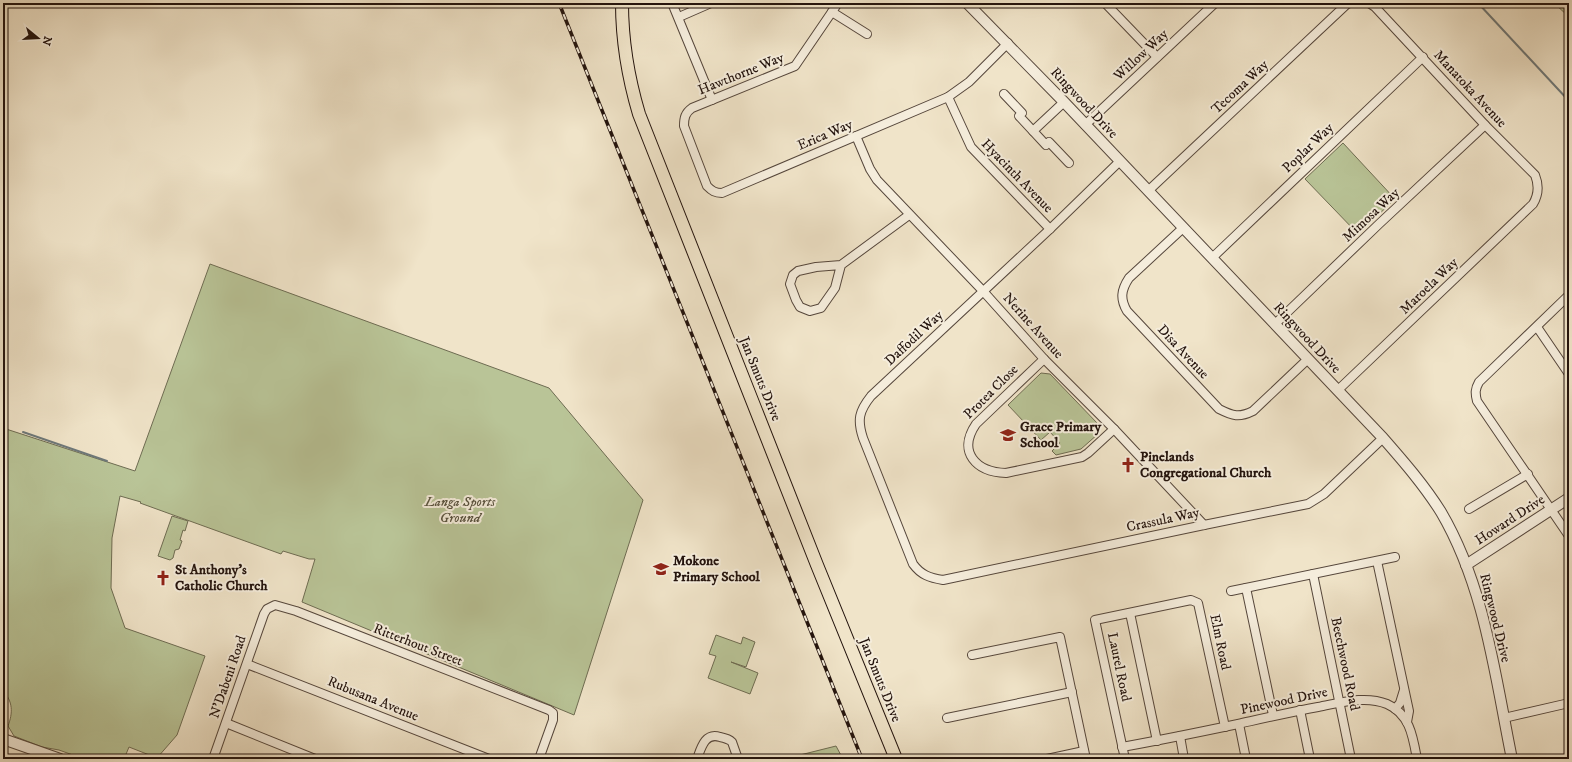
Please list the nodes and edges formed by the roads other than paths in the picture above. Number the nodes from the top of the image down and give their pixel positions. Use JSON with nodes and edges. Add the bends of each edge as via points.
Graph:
{"nodes":[{"id":1,"x":622,"y":3,"type":"edge"},
{"id":2,"x":672,"y":3,"type":"edge"},
{"id":3,"x":711,"y":3,"type":"edge"},
{"id":4,"x":838,"y":3,"type":"edge"},
{"id":5,"x":967,"y":3,"type":"edge"},
{"id":6,"x":1105,"y":3,"type":"edge"},
{"id":7,"x":1215,"y":3,"type":"edge"},
{"id":8,"x":1350,"y":3,"type":"edge"},
{"id":9,"x":1369,"y":3,"type":"edge"},
{"id":10,"x":832,"y":12,"type":"junction"},
{"id":11,"x":679,"y":17,"type":"junction"},
{"id":12,"x":867,"y":34,"type":"dead end"},
{"id":13,"x":1008,"y":44,"type":"junction"},
{"id":14,"x":1157,"y":57,"type":"junction"},
{"id":15,"x":1423,"y":57,"type":"junction"},
{"id":16,"x":1004,"y":94,"type":"dead end"},
{"id":17,"x":948,"y":97,"type":"junction"},
{"id":18,"x":712,"y":100,"type":"junction"},
{"id":19,"x":1064,"y":102,"type":"junction"},
{"id":20,"x":684,"y":118,"type":"joint"},
{"id":21,"x":1085,"y":125,"type":"junction"},
{"id":22,"x":1486,"y":125,"type":"junction"},
{"id":23,"x":1033,"y":131,"type":"junction"},
{"id":24,"x":856,"y":136,"type":"junction"},
{"id":25,"x":1120,"y":161,"type":"junction"},
{"id":26,"x":1069,"y":163,"type":"dead end"},
{"id":27,"x":1148,"y":191,"type":"junction"},
{"id":28,"x":1537,"y":198,"type":"joint"},
{"id":29,"x":909,"y":216,"type":"junction"},
{"id":30,"x":1183,"y":228,"type":"junction"},
{"id":31,"x":1050,"y":229,"type":"junction"},
{"id":32,"x":1212,"y":258,"type":"junction"},
{"id":33,"x":841,"y":265,"type":"junction"},
{"id":34,"x":983,"y":291,"type":"junction"},
{"id":35,"x":1569,"y":295,"type":"edge"},
{"id":36,"x":1275,"y":324,"type":"junction"},
{"id":37,"x":1537,"y":327,"type":"junction"},
{"id":38,"x":1044,"y":359,"type":"junction"},
{"id":39,"x":1308,"y":359,"type":"junction"},
{"id":40,"x":1569,"y":374,"type":"edge"},
{"id":41,"x":1338,"y":390,"type":"junction"},
{"id":42,"x":1114,"y":429,"type":"junction"},
{"id":43,"x":1383,"y":438,"type":"junction"},
{"id":44,"x":1528,"y":474,"type":"junction"},
{"id":45,"x":1569,"y":498,"type":"edge"},
{"id":46,"x":1469,"y":509,"type":"dead end"},
{"id":47,"x":1551,"y":510,"type":"junction"},
{"id":48,"x":1204,"y":525,"type":"junction"},
{"id":49,"x":1569,"y":536,"type":"edge"},
{"id":50,"x":1395,"y":557,"type":"dead end"},
{"id":51,"x":1377,"y":560,"type":"junction"},
{"id":52,"x":1466,"y":565,"type":"junction"},
{"id":53,"x":1313,"y":574,"type":"junction"},
{"id":54,"x":926,"y":576,"type":"joint"},
{"id":55,"x":1246,"y":588,"type":"junction"},
{"id":56,"x":1230,"y":591,"type":"dead end"},
{"id":57,"x":272,"y":606,"type":"joint"},
{"id":58,"x":1133,"y":612,"type":"junction"},
{"id":59,"x":972,"y":655,"type":"dead end"},
{"id":60,"x":247,"y":664,"type":"junction"},
{"id":61,"x":1404,"y":690,"type":"junction"},
{"id":62,"x":1072,"y":692,"type":"junction"},
{"id":63,"x":1341,"y":703,"type":"junction"},
{"id":64,"x":1569,"y":703,"type":"edge"},
{"id":65,"x":1395,"y":709,"type":"junction"},
{"id":66,"x":1300,"y":710,"type":"junction"},
{"id":67,"x":1273,"y":715,"type":"junction"},
{"id":68,"x":947,"y":718,"type":"dead end"},
{"id":69,"x":1504,"y":718,"type":"junction"},
{"id":70,"x":1407,"y":722,"type":"junction"},
{"id":71,"x":226,"y":723,"type":"junction"},
{"id":72,"x":1238,"y":724,"type":"junction"},
{"id":73,"x":1225,"y":727,"type":"junction"},
{"id":74,"x":1180,"y":736,"type":"junction"},
{"id":75,"x":3,"y":739,"type":"edge"},
{"id":76,"x":1157,"y":740,"type":"junction"},
{"id":77,"x":1122,"y":748,"type":"junction"},
{"id":78,"x":1085,"y":755,"type":"edge"},
{"id":79,"x":60,"y":759,"type":"edge"},
{"id":80,"x":213,"y":759,"type":"edge"},
{"id":81,"x":316,"y":759,"type":"edge"},
{"id":82,"x":489,"y":759,"type":"edge"},
{"id":83,"x":539,"y":759,"type":"edge"},
{"id":84,"x":697,"y":759,"type":"edge"},
{"id":85,"x":738,"y":759,"type":"edge"},
{"id":86,"x":896,"y":759,"type":"edge"},
{"id":87,"x":1047,"y":759,"type":"edge"},
{"id":88,"x":1124,"y":759,"type":"edge"},
{"id":89,"x":1184,"y":759,"type":"edge"},
{"id":90,"x":1246,"y":759,"type":"edge"},
{"id":91,"x":1310,"y":759,"type":"edge"},
{"id":92,"x":1351,"y":759,"type":"edge"},
{"id":93,"x":1417,"y":759,"type":"edge"},
{"id":94,"x":1512,"y":759,"type":"edge"}],
"edges":[{"from":1,"to":86,"type":"main road","name":"Jan Smuts Drive","via":[[628,70],[641,120]]},
{"from":2,"to":11,"type":"street"},
{"from":3,"to":11,"type":"street"},
{"from":4,"to":10,"type":"street","name":"Hawthorne Way"},
{"from":5,"to":13,"type":"street","name":"Ringwood Drive"},
{"from":6,"to":14,"type":"street"},
{"from":7,"to":14,"type":"street","name":"Willow Way"},
{"from":8,"to":27,"type":"street","name":"Tecoma Way"},
{"from":9,"to":15,"type":"street","name":"Manatoka Avenue"},
{"from":10,"to":12,"type":"street"},
{"from":10,"to":18,"type":"street","name":"Hawthorne Way","via":[[795,66]]},
{"from":11,"to":18,"type":"street"},
{"from":13,"to":17,"type":"street","name":"Erica Way","via":[[969,82]]},
{"from":13,"to":19,"type":"street","name":"Ringwood Drive"},
{"from":14,"to":21,"type":"street","name":"Willow Way"},
{"from":15,"to":22,"type":"street","name":"Manatoka Avenue"},
{"from":15,"to":32,"type":"street","name":"Poplar Way"},
{"from":16,"to":23,"type":"street","via":[[1022,113],[1019,116]]},
{"from":17,"to":24,"type":"street","name":"Erica Way"},
{"from":17,"to":31,"type":"street","name":"Hyacinth Avenue","via":[[971,147]]},
{"from":18,"to":20,"type":"street","name":"Hawthorne Way","via":[[692,108]]},
{"from":19,"to":21,"type":"street","name":"Ringwood Drive"},
{"from":19,"to":23,"type":"street"},
{"from":20,"to":24,"type":"street","name":"Erica Way","via":[[684,126],[707,186],[716,193],[722,193]]},
{"from":21,"to":25,"type":"street","name":"Ringwood Drive"},
{"from":22,"to":28,"type":"street","name":"Manatoka Avenue","via":[[1535,175],[1538,183]]},
{"from":22,"to":36,"type":"street","name":"Mimosa Way"},
{"from":23,"to":26,"type":"street","via":[[1046,145],[1050,142]]},
{"from":24,"to":29,"type":"street","name":"Nerine Avenue","via":[[873,175]]},
{"from":25,"to":27,"type":"street","name":"Ringwood Drive"},
{"from":25,"to":31,"type":"street","name":"Daffodil Way"},
{"from":27,"to":30,"type":"street","name":"Ringwood Drive"},
{"from":28,"to":41,"type":"street","name":"Maroela Way"},
{"from":29,"to":33,"type":"street"},
{"from":29,"to":34,"type":"street","name":"Nerine Avenue"},
{"from":30,"to":32,"type":"street","name":"Ringwood Drive"},
{"from":30,"to":39,"type":"street","name":"Disa Avenue","via":[[1129,278],[1123,287],[1123,304],[1219,409],[1235,416],[1253,411]]},
{"from":31,"to":34,"type":"street","name":"Daffodil Way"},
{"from":32,"to":36,"type":"street","name":"Ringwood Drive"},
{"from":33,"to":33,"type":"street","via":[[835,288],[821,308],[810,311],[800,307],[790,284],[793,275],[805,268]]},
{"from":34,"to":38,"type":"street","name":"Nerine Avenue"},
{"from":34,"to":54,"type":"street","name":"Daffodil Way","via":[[871,396],[864,405],[860,417],[862,438],[913,564]]},
{"from":35,"to":37,"type":"street"},
{"from":36,"to":39,"type":"street","name":"Ringwood Drive"},
{"from":37,"to":40,"type":"street"},
{"from":37,"to":44,"type":"street","via":[[1479,382],[1475,394],[1477,401]]},
{"from":38,"to":42,"type":"street","name":"Nerine Avenue"},
{"from":38,"to":42,"type":"street","name":"Protea Close","via":[[970,432],[969,448],[975,461],[985,470],[1006,473],[1075,459],[1088,453]]},
{"from":39,"to":41,"type":"street","name":"Ringwood Drive"},
{"from":41,"to":43,"type":"street","name":"Ringwood Drive"},
{"from":42,"to":48,"type":"street","name":"Nerine Avenue"},
{"from":43,"to":48,"type":"street","name":"Crassula Way","via":[[1324,494],[1308,504]]},
{"from":43,"to":52,"type":"street","name":"Ringwood Drive","via":[[1430,496]]},
{"from":44,"to":46,"type":"street"},
{"from":44,"to":47,"type":"street"},
{"from":45,"to":47,"type":"street","name":"Howard Drive"},
{"from":47,"to":49,"type":"street"},
{"from":47,"to":52,"type":"street","name":"Howard Drive"},
{"from":48,"to":54,"type":"street","name":"Crassula Way","via":[[943,580]]},
{"from":50,"to":51,"type":"street"},
{"from":51,"to":53,"type":"street"},
{"from":51,"to":61,"type":"street"},
{"from":52,"to":69,"type":"street","name":"Ringwood Drive","via":[[1486,628]]},
{"from":53,"to":55,"type":"street"},
{"from":53,"to":63,"type":"street","name":"Beechwood Road"},
{"from":55,"to":56,"type":"street"},
{"from":55,"to":67,"type":"street"},
{"from":57,"to":60,"type":"street","name":"N'Dabeni Road","via":[[264,614]]},
{"from":57,"to":83,"type":"street","name":"Ritterhout Street","via":[[296,611],[549,710],[553,713],[552,720]]},
{"from":58,"to":73,"type":"street","name":"Elm Road","via":[[1191,600],[1198,603]]},
{"from":58,"to":76,"type":"street"},
{"from":58,"to":77,"type":"street","name":"Laurel Road","via":[[1095,620]]},
{"from":59,"to":62,"type":"street","via":[[1060,637]]},
{"from":60,"to":71,"type":"street","name":"N'Dabeni Road"},
{"from":60,"to":82,"type":"street","name":"Rubusana Avenue"},
{"from":61,"to":65,"type":"street"},
{"from":61,"to":70,"type":"street","via":[[1410,711]]},
{"from":62,"to":68,"type":"street"},
{"from":62,"to":78,"type":"street"},
{"from":63,"to":65,"type":"street","name":"Pinewood Drive","via":[[1379,701]]},
{"from":63,"to":66,"type":"street","name":"Pinewood Drive"},
{"from":63,"to":92,"type":"street","name":"Beechwood Road"},
{"from":64,"to":69,"type":"street"},
{"from":65,"to":70,"type":"street","name":"Pinewood Drive"},
{"from":66,"to":67,"type":"street","name":"Pinewood Drive"},
{"from":66,"to":91,"type":"street"},
{"from":67,"to":72,"type":"street","name":"Pinewood Drive"},
{"from":69,"to":94,"type":"street","name":"Ringwood Drive"},
{"from":70,"to":93,"type":"street","name":"Pinewood Drive","via":[[1412,731]]},
{"from":71,"to":80,"type":"street","name":"N'Dabeni Road"},
{"from":71,"to":81,"type":"street"},
{"from":72,"to":73,"type":"street","name":"Pinewood Drive"},
{"from":72,"to":90,"type":"street"},
{"from":73,"to":74,"type":"street","name":"Pinewood Drive"},
{"from":74,"to":76,"type":"street","name":"Pinewood Drive"},
{"from":74,"to":89,"type":"street"},
{"from":75,"to":79,"type":"street"},
{"from":76,"to":77,"type":"street","name":"Pinewood Drive"},
{"from":77,"to":88,"type":"street","name":"Laurel Road"},
{"from":78,"to":87,"type":"street"},
{"from":84,"to":85,"type":"street","via":[[705,740],[713,736],[732,742]]}]}
